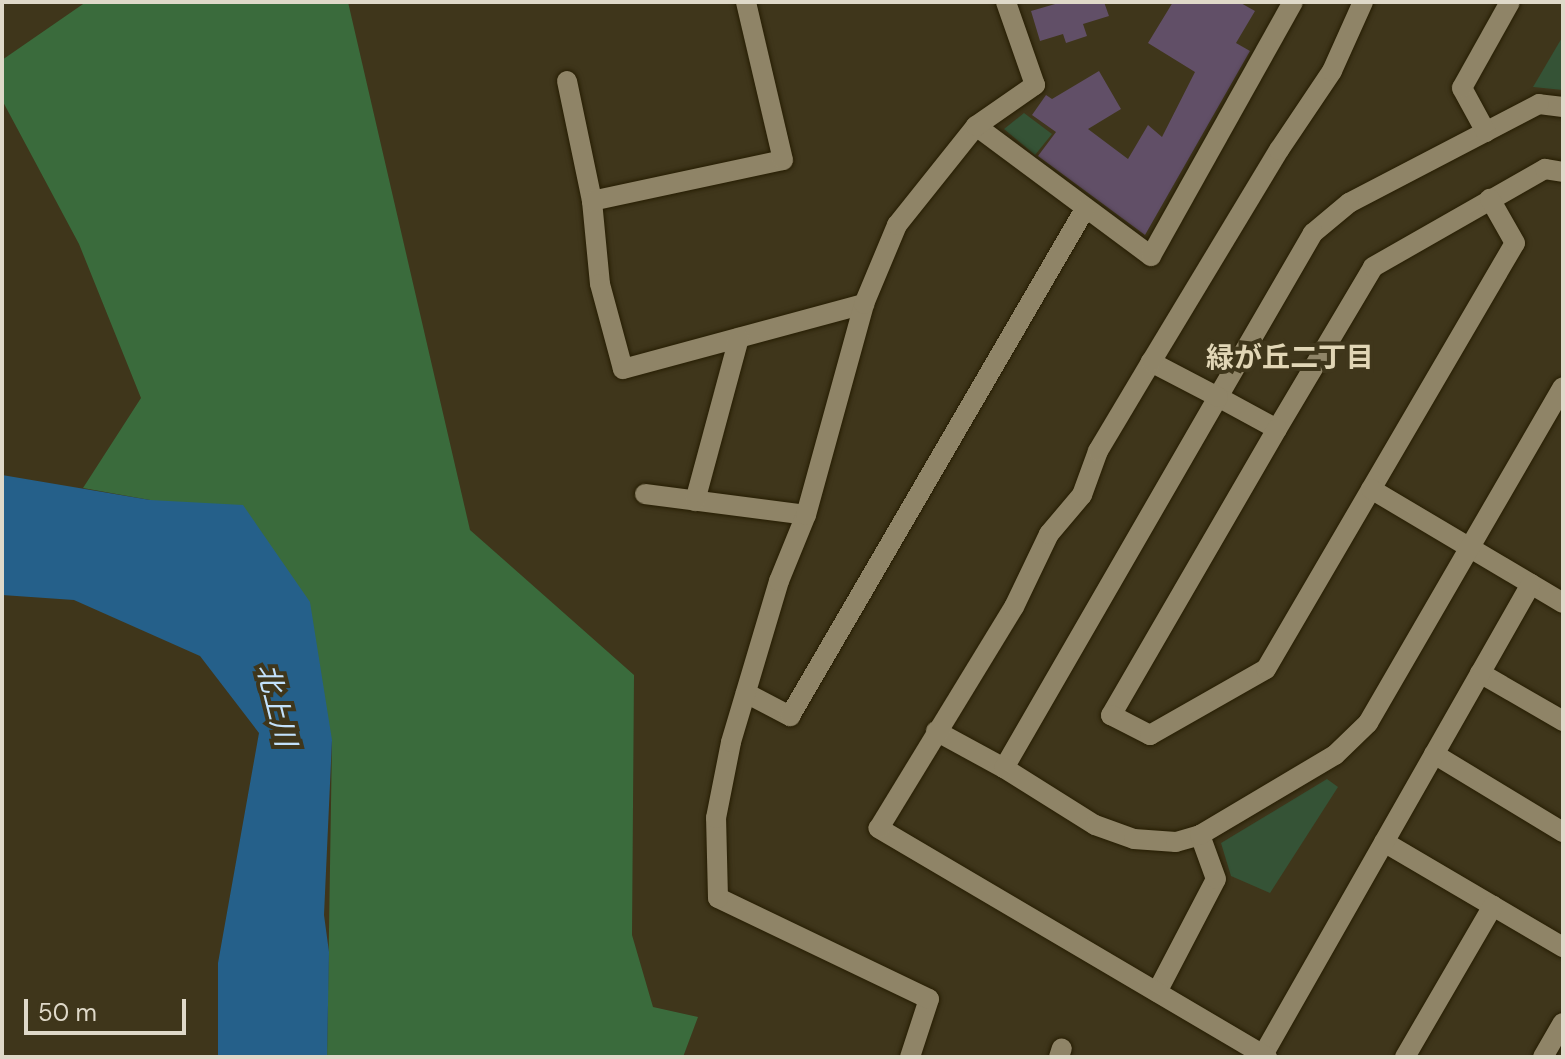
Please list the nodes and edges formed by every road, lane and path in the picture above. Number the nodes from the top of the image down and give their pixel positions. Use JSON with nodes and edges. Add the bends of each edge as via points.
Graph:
{"nodes":[{"id":1,"x":746,"y":2,"type":"edge"},
{"id":2,"x":1006,"y":2,"type":"edge"},
{"id":3,"x":1293,"y":2,"type":"edge"},
{"id":4,"x":1363,"y":2,"type":"edge"},
{"id":5,"x":1510,"y":2,"type":"edge"},
{"id":6,"x":567,"y":81,"type":"dead end"},
{"id":7,"x":1563,"y":107,"type":"edge"},
{"id":8,"x":976,"y":126,"type":"junction"},
{"id":9,"x":1486,"y":132,"type":"junction"},
{"id":10,"x":1563,"y":172,"type":"edge"},
{"id":11,"x":1490,"y":199,"type":"junction"},
{"id":12,"x":592,"y":201,"type":"junction"},
{"id":13,"x":1085,"y":209,"type":"junction"},
{"id":14,"x":864,"y":304,"type":"junction"},
{"id":15,"x":739,"y":338,"type":"junction"},
{"id":16,"x":1151,"y":362,"type":"junction"},
{"id":17,"x":1563,"y":387,"type":"edge"},
{"id":18,"x":1218,"y":397,"type":"junction"},
{"id":19,"x":1277,"y":429,"type":"junction"},
{"id":20,"x":1371,"y":489,"type":"junction"},
{"id":21,"x":645,"y":494,"type":"dead end"},
{"id":22,"x":695,"y":501,"type":"junction"},
{"id":23,"x":806,"y":515,"type":"junction"},
{"id":24,"x":1471,"y":549,"type":"junction"},
{"id":25,"x":1531,"y":584,"type":"junction"},
{"id":26,"x":1563,"y":603,"type":"edge"},
{"id":27,"x":1480,"y":673,"type":"junction"},
{"id":28,"x":746,"y":693,"type":"junction"},
{"id":29,"x":1563,"y":721,"type":"edge"},
{"id":30,"x":936,"y":731,"type":"junction"},
{"id":31,"x":1434,"y":754,"type":"junction"},
{"id":32,"x":1004,"y":768,"type":"junction"},
{"id":33,"x":1563,"y":832,"type":"edge"},
{"id":34,"x":1200,"y":835,"type":"junction"},
{"id":35,"x":1384,"y":842,"type":"junction"},
{"id":36,"x":1493,"y":906,"type":"junction"},
{"id":37,"x":1563,"y":947,"type":"edge"},
{"id":38,"x":1157,"y":992,"type":"junction"},
{"id":39,"x":1563,"y":1023,"type":"edge"},
{"id":40,"x":1265,"y":1056,"type":"edge"},
{"id":41,"x":910,"y":1057,"type":"edge"},
{"id":42,"x":1405,"y":1057,"type":"edge"},
{"id":43,"x":1543,"y":1057,"type":"edge"}],
"edges":[{"from":1,"to":12,"type":"street","via":[[783,160]]},
{"from":2,"to":8,"type":"street","via":[[1035,85]]},
{"from":3,"to":13,"type":"street","via":[[1151,256]]},
{"from":4,"to":16,"type":"street","via":[[1332,71]]},
{"from":5,"to":9,"type":"street","via":[[1462,88]]},
{"from":6,"to":12,"type":"street"},
{"from":7,"to":9,"type":"street","via":[[1539,104]]},
{"from":8,"to":13,"type":"street"},
{"from":8,"to":14,"type":"street","via":[[897,225]]},
{"from":9,"to":18,"type":"street","via":[[1349,203],[1313,233]]},
{"from":10,"to":11,"type":"street","via":[[1545,169]]},
{"from":11,"to":19,"type":"street","via":[[1373,267]]},
{"from":11,"to":20,"type":"street","via":[[1515,243]]},
{"from":12,"to":15,"type":"street","via":[[600,284],[623,369]]},
{"from":13,"to":28,"type":"street","via":[[790,716]]},
{"from":14,"to":15,"type":"street"},
{"from":14,"to":23,"type":"street"},
{"from":15,"to":22,"type":"street"},
{"from":16,"to":18,"type":"street"},
{"from":16,"to":30,"type":"street","via":[[1098,451],[1082,495],[1049,534],[1014,607]]},
{"from":17,"to":24,"type":"street"},
{"from":18,"to":19,"type":"street"},
{"from":18,"to":32,"type":"street"},
{"from":19,"to":20,"type":"street","via":[[1111,715],[1150,735],[1266,669]]},
{"from":20,"to":24,"type":"street"},
{"from":21,"to":22,"type":"street"},
{"from":22,"to":23,"type":"street"},
{"from":23,"to":28,"type":"street","via":[[779,581]]},
{"from":24,"to":25,"type":"street"},
{"from":24,"to":34,"type":"street","via":[[1368,723],[1335,755]]},
{"from":25,"to":26,"type":"street"},
{"from":25,"to":27,"type":"street"},
{"from":27,"to":29,"type":"street"},
{"from":27,"to":31,"type":"street"},
{"from":28,"to":41,"type":"street","via":[[716,818],[718,898],[929,999]]},
{"from":30,"to":32,"type":"street"},
{"from":30,"to":38,"type":"street","via":[[879,828]]},
{"from":31,"to":33,"type":"street"},
{"from":31,"to":35,"type":"street"},
{"from":32,"to":34,"type":"street","via":[[1095,825],[1134,839],[1176,842]]},
{"from":34,"to":38,"type":"street","via":[[1216,879]]},
{"from":35,"to":36,"type":"street"},
{"from":35,"to":40,"type":"street"},
{"from":36,"to":37,"type":"street"},
{"from":36,"to":42,"type":"street"},
{"from":38,"to":40,"type":"street"},
{"from":39,"to":43,"type":"street"}]}
